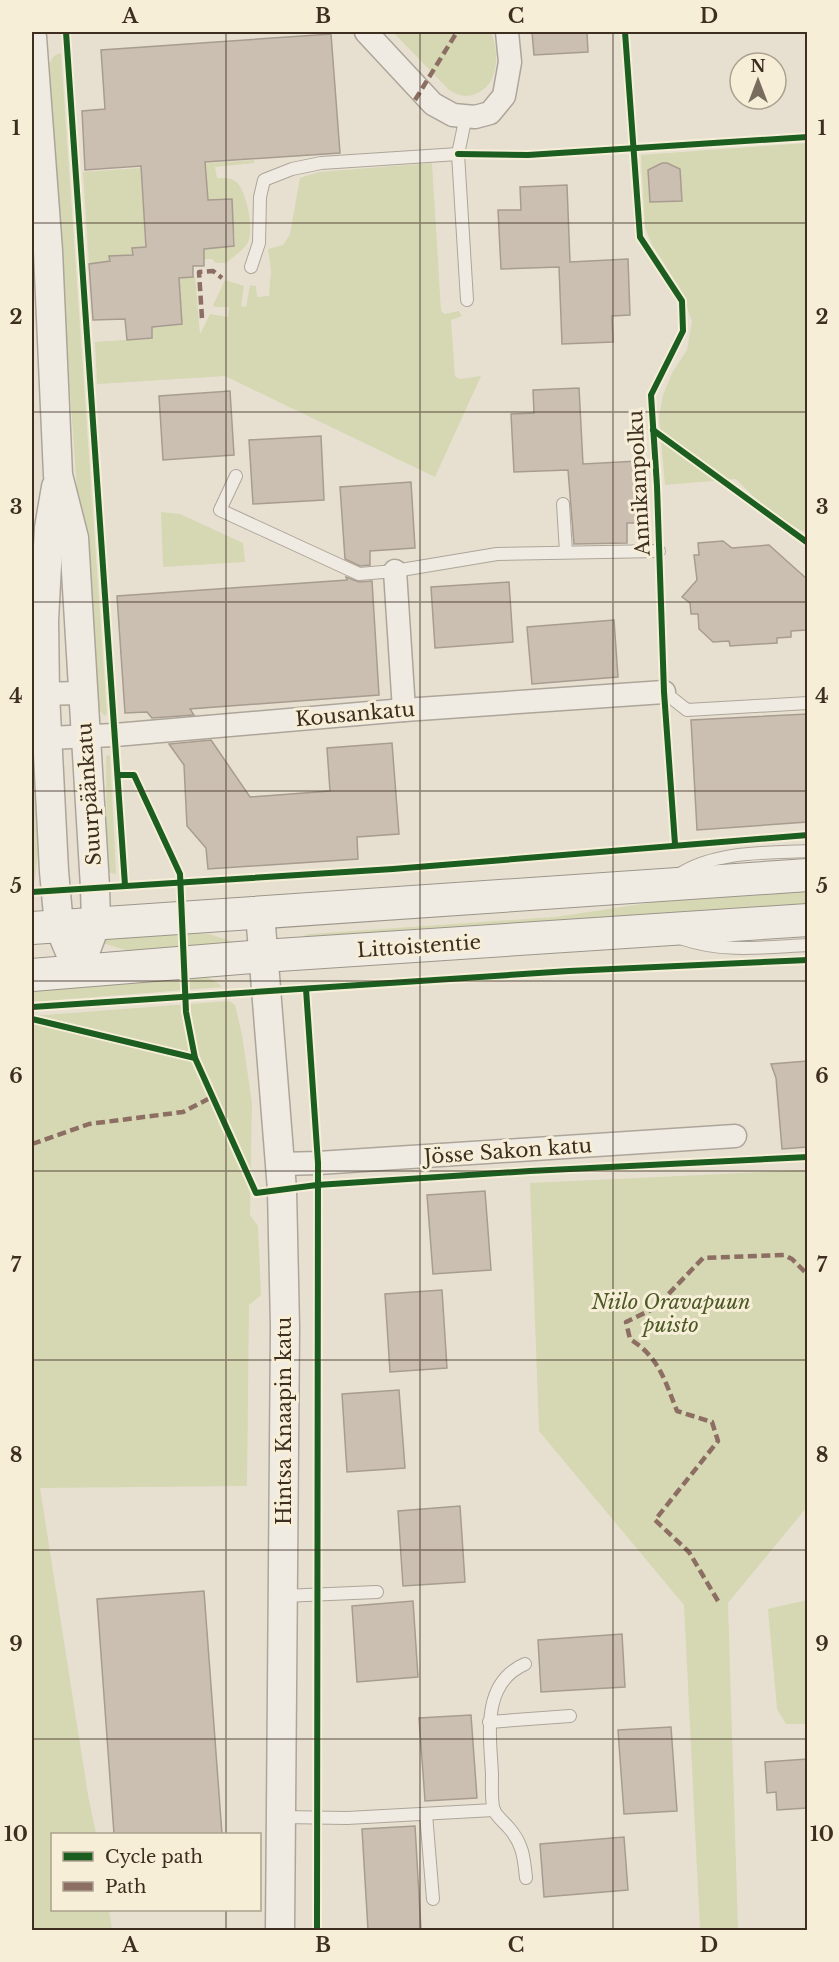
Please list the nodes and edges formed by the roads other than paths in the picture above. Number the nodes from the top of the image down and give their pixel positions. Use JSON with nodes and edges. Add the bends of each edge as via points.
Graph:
{"nodes":[{"id":1,"x":366,"y":32,"type":"edge"},
{"id":2,"x":507,"y":32,"type":"edge"},
{"id":3,"x":32,"y":37,"type":"edge"},
{"id":4,"x":466,"y":116,"type":"junction"},
{"id":5,"x":458,"y":154,"type":"junction"},
{"id":6,"x":251,"y":267,"type":"dead end"},
{"id":7,"x":468,"y":300,"type":"dead end"},
{"id":8,"x":58,"y":475,"type":"junction"},
{"id":9,"x":236,"y":476,"type":"dead end"},
{"id":10,"x":563,"y":504,"type":"dead end"},
{"id":11,"x":659,"y":551,"type":"dead end"},
{"id":12,"x":566,"y":552,"type":"junction"},
{"id":13,"x":395,"y":571,"type":"junction"},
{"id":14,"x":664,"y":692,"type":"joint"},
{"id":15,"x":83,"y":693,"type":"junction"},
{"id":16,"x":38,"y":694,"type":"edge"},
{"id":17,"x":807,"y":703,"type":"edge"},
{"id":18,"x":404,"y":710,"type":"junction"},
{"id":19,"x":86,"y":737,"type":"junction"},
{"id":20,"x":48,"y":738,"type":"junction"},
{"id":21,"x":807,"y":850,"type":"edge"},
{"id":22,"x":807,"y":875,"type":"edge"},
{"id":23,"x":663,"y":885,"type":"junction"},
{"id":24,"x":260,"y":913,"type":"junction"},
{"id":25,"x":807,"y":920,"type":"edge"},
{"id":26,"x":96,"y":923,"type":"junction"},
{"id":27,"x":45,"y":927,"type":"edge"},
{"id":28,"x":663,"y":929,"type":"junction"},
{"id":29,"x":807,"y":945,"type":"edge"},
{"id":30,"x":263,"y":956,"type":"junction"},
{"id":31,"x":78,"y":971,"type":"junction"},
{"id":32,"x":32,"y":975,"type":"edge"},
{"id":33,"x":735,"y":1136,"type":"dead end"},
{"id":34,"x":280,"y":1164,"type":"junction"},
{"id":35,"x":377,"y":1592,"type":"dead end"},
{"id":36,"x":283,"y":1596,"type":"junction"},
{"id":37,"x":525,"y":1664,"type":"dead end"},
{"id":38,"x":570,"y":1716,"type":"dead end"},
{"id":39,"x":489,"y":1722,"type":"junction"},
{"id":40,"x":494,"y":1810,"type":"junction"},
{"id":41,"x":426,"y":1814,"type":"junction"},
{"id":42,"x":282,"y":1817,"type":"junction"},
{"id":43,"x":526,"y":1878,"type":"dead end"},
{"id":44,"x":433,"y":1899,"type":"dead end"},
{"id":45,"x":280,"y":1930,"type":"edge"}],
"edges":[{"from":1,"to":4,"type":"street","via":[[433,104],[453,115]]},
{"from":2,"to":4,"type":"street","via":[[510,62],[504,96],[490,113]]},
{"from":3,"to":8,"type":"street","name":"Suurpäänkatu","via":[[48,252]]},
{"from":4,"to":5,"type":"lane"},
{"from":5,"to":6,"type":"lane","via":[[321,163],[264,180],[260,243]]},
{"from":5,"to":7,"type":"lane"},
{"from":8,"to":15,"type":"street","name":"Suurpäänkatu","via":[[74,538]]},
{"from":8,"to":16,"type":"street","name":"Suurpäänkatu","via":[[49,528]]},
{"from":9,"to":13,"type":"lane","via":[[220,510],[359,574]]},
{"from":10,"to":12,"type":"lane"},
{"from":11,"to":12,"type":"lane"},
{"from":12,"to":13,"type":"lane","via":[[497,554]]},
{"from":13,"to":18,"type":"street"},
{"from":14,"to":17,"type":"lane","via":[[687,710]]},
{"from":14,"to":18,"type":"street","name":"Kousankatu"},
{"from":15,"to":16,"type":"street"},
{"from":15,"to":19,"type":"street","name":"Suurpäänkatu"},
{"from":16,"to":20,"type":"street","name":"Suurpäänkatu"},
{"from":18,"to":19,"type":"street","name":"Kousankatu"},
{"from":19,"to":20,"type":"street","name":"Kousankatu"},
{"from":19,"to":26,"type":"street","name":"Suurpäänkatu"},
{"from":20,"to":27,"type":"street","name":"Suurpäänkatu","via":[[54,871]]},
{"from":21,"to":23,"type":"lane","via":[[711,861],[686,870]]},
{"from":22,"to":23,"type":"main road"},
{"from":23,"to":24,"type":"main road"},
{"from":24,"to":26,"type":"main road"},
{"from":24,"to":30,"type":"street","name":"Hintsa Knaapin katu"},
{"from":25,"to":28,"type":"main road","name":"Littoistentie"},
{"from":26,"to":27,"type":"main road"},
{"from":26,"to":31,"type":"street","name":"Suurpäänkatu"},
{"from":27,"to":31,"type":"street","name":"Suurpäänkatu"},
{"from":28,"to":29,"type":"lane","via":[[708,946]]},
{"from":28,"to":30,"type":"main road","name":"Littoistentie"},
{"from":30,"to":31,"type":"main road","name":"Littoistentie"},
{"from":30,"to":34,"type":"street","name":"Hintsa Knaapin katu"},
{"from":31,"to":32,"type":"main road","name":"Littoistentie"},
{"from":33,"to":34,"type":"street","name":"Jösse Sakon katu"},
{"from":34,"to":36,"type":"street","name":"Hintsa Knaapin katu","via":[[285,1327]]},
{"from":35,"to":36,"type":"lane"},
{"from":36,"to":42,"type":"street","name":"Hintsa Knaapin katu"},
{"from":37,"to":39,"type":"lane","via":[[513,1669],[502,1682]]},
{"from":38,"to":39,"type":"lane"},
{"from":39,"to":40,"type":"lane"},
{"from":40,"to":41,"type":"lane"},
{"from":40,"to":43,"type":"lane","via":[[518,1838]]},
{"from":41,"to":42,"type":"lane"},
{"from":41,"to":44,"type":"lane"},
{"from":42,"to":45,"type":"street","name":"Hintsa Knaapin katu"}]}
